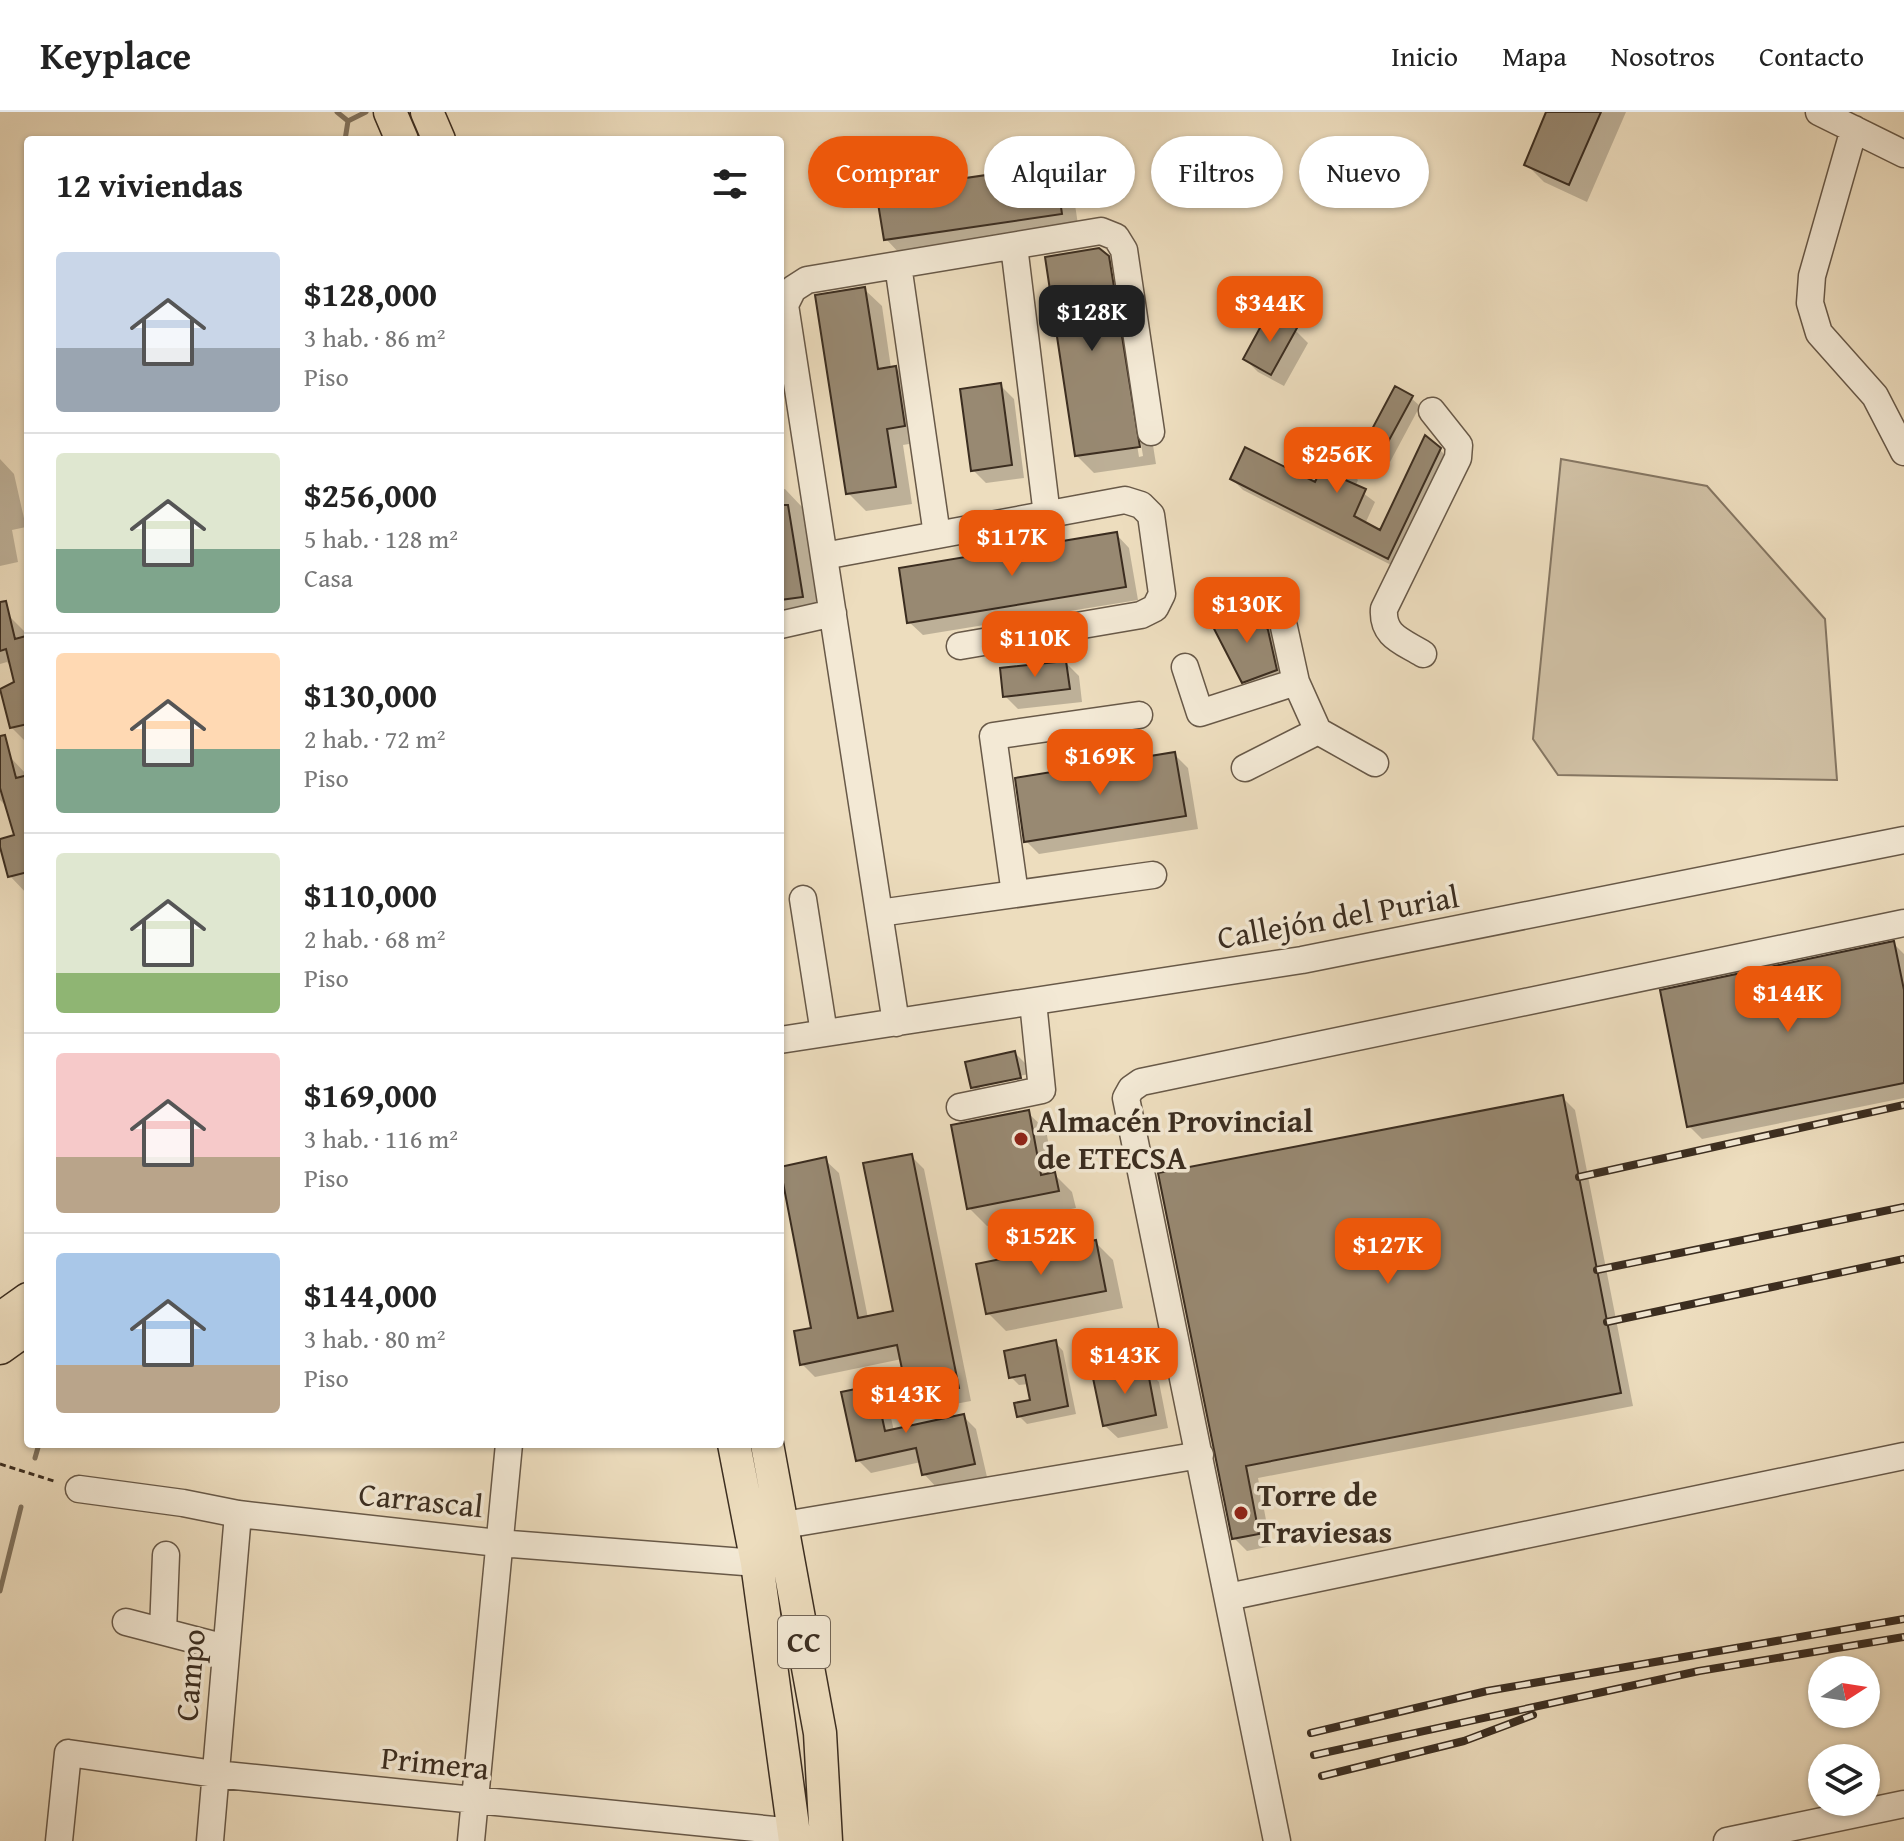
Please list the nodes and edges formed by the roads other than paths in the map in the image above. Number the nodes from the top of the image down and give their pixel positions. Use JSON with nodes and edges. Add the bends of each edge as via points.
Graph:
{"nodes":[{"id":1,"x":427,"y":112,"type":"edge"},
{"id":2,"x":1819,"y":112,"type":"edge"},
{"id":3,"x":1854,"y":129,"type":"junction"},
{"id":4,"x":437,"y":136,"type":"edge"},
{"id":5,"x":1904,"y":154,"type":"edge"},
{"id":6,"x":1014,"y":246,"type":"junction"},
{"id":7,"x":898,"y":265,"type":"junction"},
{"id":8,"x":1875,"y":396,"type":"junction"},
{"id":9,"x":1904,"y":405,"type":"edge"},
{"id":10,"x":1432,"y":411,"type":"dead end"},
{"id":11,"x":1151,"y":432,"type":"dead end"},
{"id":12,"x":1904,"y":452,"type":"edge"},
{"id":13,"x":1047,"y":515,"type":"junction"},
{"id":14,"x":937,"y":535,"type":"junction"},
{"id":15,"x":824,"y":556,"type":"junction"},
{"id":16,"x":833,"y":613,"type":"junction"},
{"id":17,"x":784,"y":624,"type":"edge"},
{"id":18,"x":1284,"y":627,"type":"dead end"},
{"id":19,"x":960,"y":646,"type":"dead end"},
{"id":20,"x":1423,"y":654,"type":"dead end"},
{"id":21,"x":1185,"y":667,"type":"dead end"},
{"id":22,"x":1296,"y":682,"type":"junction"},
{"id":23,"x":1139,"y":715,"type":"dead end"},
{"id":24,"x":1318,"y":731,"type":"junction"},
{"id":25,"x":1375,"y":763,"type":"dead end"},
{"id":26,"x":1245,"y":768,"type":"dead end"},
{"id":27,"x":1904,"y":840,"type":"edge"},
{"id":28,"x":1153,"y":875,"type":"dead end"},
{"id":29,"x":1015,"y":894,"type":"junction"},
{"id":30,"x":803,"y":899,"type":"dead end"},
{"id":31,"x":879,"y":913,"type":"junction"},
{"id":32,"x":1904,"y":923,"type":"edge"},
{"id":33,"x":1033,"y":1002,"type":"junction"},
{"id":34,"x":896,"y":1023,"type":"junction"},
{"id":35,"x":796,"y":1039,"type":"edge"},
{"id":36,"x":960,"y":1107,"type":"dead end"},
{"id":37,"x":24,"y":1302,"type":"edge"},
{"id":38,"x":0,"y":1319,"type":"edge"},
{"id":39,"x":24,"y":1331,"type":"edge"},
{"id":40,"x":0,"y":1348,"type":"edge"},
{"id":41,"x":509,"y":1448,"type":"edge"},
{"id":42,"x":735,"y":1448,"type":"edge"},
{"id":43,"x":768,"y":1448,"type":"edge"},
{"id":44,"x":1200,"y":1455,"type":"junction"},
{"id":45,"x":1904,"y":1456,"type":"edge"},
{"id":46,"x":79,"y":1489,"type":"road end"},
{"id":47,"x":238,"y":1514,"type":"junction"},
{"id":48,"x":784,"y":1525,"type":"junction"},
{"id":49,"x":498,"y":1543,"type":"junction"},
{"id":50,"x":166,"y":1555,"type":"dead end"},
{"id":51,"x":757,"y":1563,"type":"junction"},
{"id":52,"x":1228,"y":1597,"type":"junction"},
{"id":53,"x":126,"y":1622,"type":"dead end"},
{"id":54,"x":163,"y":1631,"type":"junction"},
{"id":55,"x":226,"y":1648,"type":"junction"},
{"id":56,"x":215,"y":1774,"type":"junction"},
{"id":57,"x":475,"y":1802,"type":"junction"},
{"id":58,"x":1904,"y":1804,"type":"edge"},
{"id":59,"x":805,"y":1838,"type":"edge"},
{"id":60,"x":59,"y":1841,"type":"edge"},
{"id":61,"x":210,"y":1841,"type":"edge"},
{"id":62,"x":471,"y":1841,"type":"edge"},
{"id":63,"x":1277,"y":1841,"type":"edge"},
{"id":64,"x":1727,"y":1841,"type":"edge"}],
"edges":[{"from":1,"to":4,"type":"main road"},
{"from":2,"to":3,"type":"street"},
{"from":3,"to":5,"type":"street"},
{"from":3,"to":8,"type":"street","via":[[1812,276],[1810,303],[1819,333]]},
{"from":6,"to":7,"type":"street"},
{"from":6,"to":11,"type":"street","via":[[1101,231],[1116,237],[1124,250]]},
{"from":6,"to":13,"type":"street"},
{"from":7,"to":14,"type":"street"},
{"from":7,"to":15,"type":"street","via":[[807,280],[793,289],[785,305]]},
{"from":8,"to":9,"type":"street"},
{"from":8,"to":12,"type":"street"},
{"from":10,"to":20,"type":"street","via":[[1459,445],[1458,458],[1384,609],[1383,622],[1389,634]]},
{"from":13,"to":14,"type":"street"},
{"from":13,"to":19,"type":"street","via":[[1125,500],[1141,505],[1151,515],[1162,594],[1155,608],[1141,615]]},
{"from":14,"to":15,"type":"street"},
{"from":15,"to":16,"type":"street"},
{"from":16,"to":17,"type":"street"},
{"from":16,"to":31,"type":"street"},
{"from":18,"to":22,"type":"street"},
{"from":21,"to":22,"type":"street","via":[[1200,713]]},
{"from":22,"to":24,"type":"street"},
{"from":23,"to":29,"type":"street","via":[[993,736]]},
{"from":24,"to":25,"type":"street"},
{"from":24,"to":26,"type":"street"},
{"from":27,"to":33,"type":"street","name":"Callejón del Purial","via":[[1302,960]]},
{"from":28,"to":29,"type":"street"},
{"from":29,"to":31,"type":"street"},
{"from":30,"to":35,"type":"street"},
{"from":31,"to":34,"type":"street"},
{"from":32,"to":44,"type":"street","via":[[1141,1082],[1131,1089],[1126,1098]]},
{"from":33,"to":34,"type":"street","name":"Callejón del Purial"},
{"from":33,"to":36,"type":"street","via":[[1042,1090]]},
{"from":34,"to":35,"type":"street","name":"Callejón del Purial"},
{"from":37,"to":38,"type":"main road"},
{"from":39,"to":40,"type":"main road"},
{"from":41,"to":49,"type":"street"},
{"from":42,"to":51,"type":"main road","number":"CC"},
{"from":43,"to":48,"type":"main road","number":"CC"},
{"from":44,"to":48,"type":"street"},
{"from":44,"to":52,"type":"street"},
{"from":45,"to":52,"type":"street"},
{"from":46,"to":47,"type":"street","name":"Carrascal"},
{"from":47,"to":49,"type":"street","name":"Carrascal"},
{"from":47,"to":55,"type":"street","name":"Campo"},
{"from":48,"to":59,"type":"main road","number":"CC","via":[[820,1733]]},
{"from":49,"to":51,"type":"street","name":"Carrascal"},
{"from":49,"to":57,"type":"street"},
{"from":50,"to":54,"type":"street"},
{"from":51,"to":59,"type":"main road","number":"CC"},
{"from":52,"to":63,"type":"street"},
{"from":53,"to":54,"type":"street"},
{"from":54,"to":55,"type":"street"},
{"from":55,"to":56,"type":"street","name":"Campo"},
{"from":56,"to":57,"type":"street","name":"Primera"},
{"from":56,"to":60,"type":"street","name":"Primera","via":[[68,1753]]},
{"from":56,"to":61,"type":"street","name":"Campo"},
{"from":57,"to":59,"type":"street","name":"Primera"},
{"from":57,"to":62,"type":"street"},
{"from":58,"to":64,"type":"street"}]}
